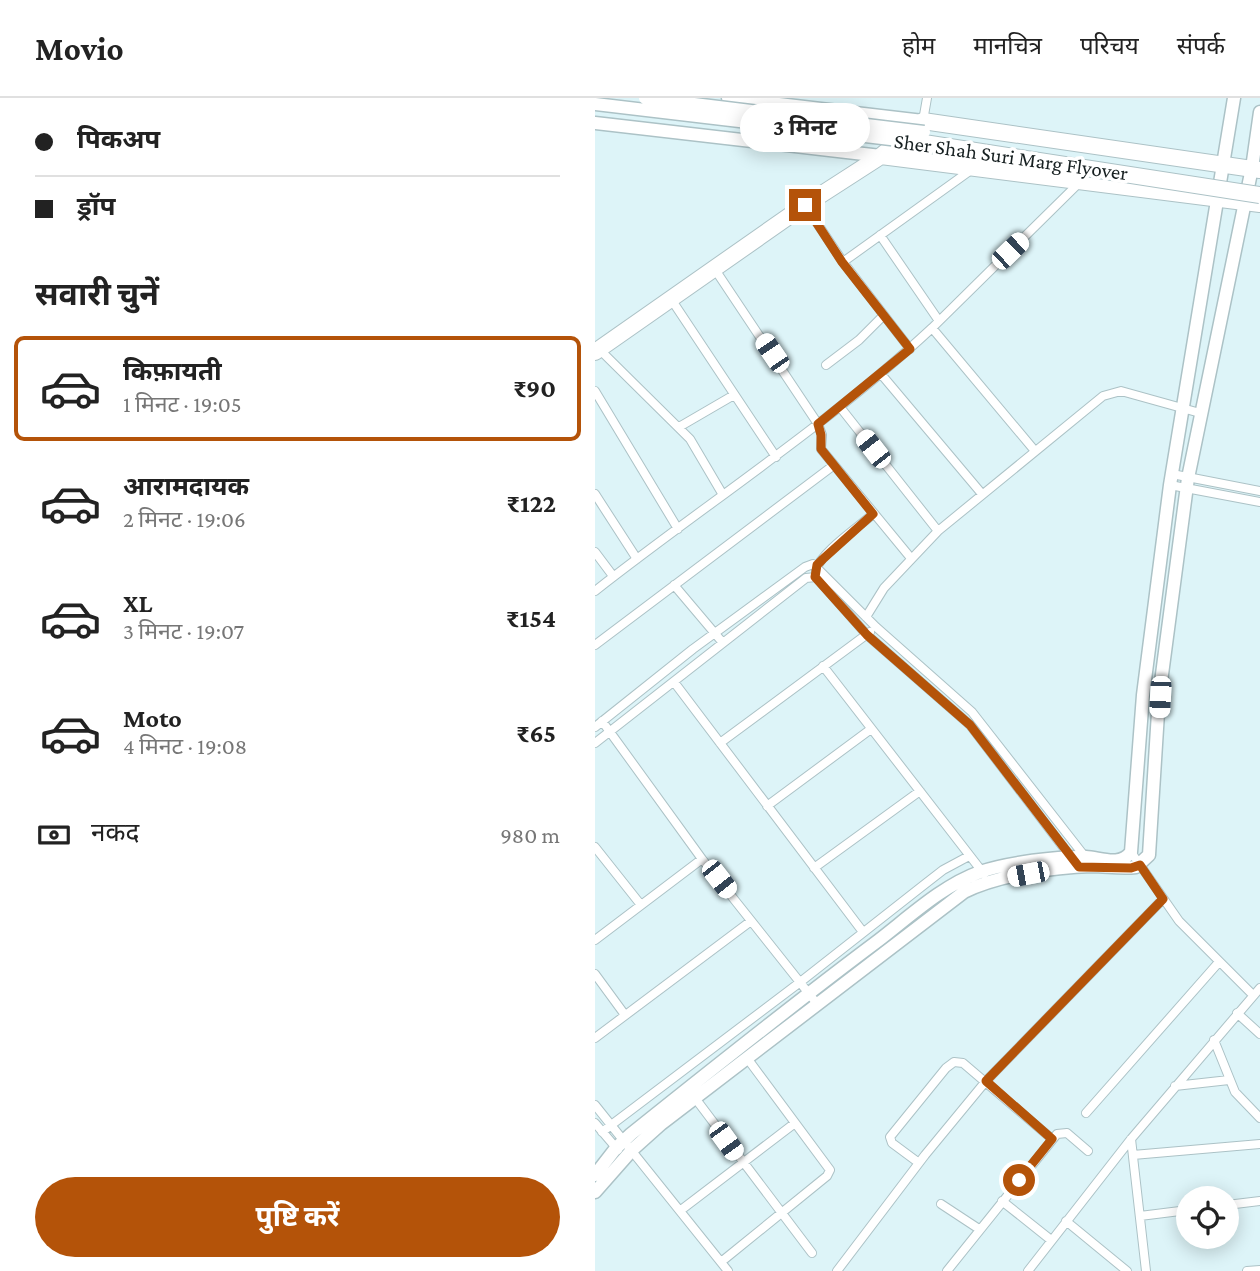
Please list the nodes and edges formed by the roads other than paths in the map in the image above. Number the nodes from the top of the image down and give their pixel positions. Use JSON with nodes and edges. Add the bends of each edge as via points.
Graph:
{"nodes":[{"id":1,"x":645,"y":98,"type":"edge"},
{"id":2,"x":660,"y":98,"type":"edge"},
{"id":3,"x":728,"y":98,"type":"edge"},
{"id":4,"x":927,"y":98,"type":"edge"},
{"id":5,"x":1234,"y":98,"type":"edge"},
{"id":6,"x":777,"y":101,"type":"edge"},
{"id":7,"x":595,"y":104,"type":"edge"},
{"id":8,"x":1260,"y":112,"type":"edge"},
{"id":9,"x":595,"y":123,"type":"edge"},
{"id":10,"x":655,"y":131,"type":"junction"},
{"id":11,"x":924,"y":132,"type":"junction"},
{"id":12,"x":881,"y":156,"type":"junction"},
{"id":13,"x":1223,"y":164,"type":"junction"},
{"id":14,"x":975,"y":167,"type":"junction"},
{"id":15,"x":1256,"y":169,"type":"edge"},
{"id":16,"x":1081,"y":181,"type":"junction"},
{"id":17,"x":1260,"y":184,"type":"edge"},
{"id":18,"x":1260,"y":195,"type":"edge"},
{"id":19,"x":1217,"y":198,"type":"junction"},
{"id":20,"x":1252,"y":202,"type":"edge"},
{"id":21,"x":805,"y":205,"type":"junction"},
{"id":22,"x":880,"y":235,"type":"junction"},
{"id":23,"x":842,"y":262,"type":"junction"},
{"id":24,"x":1205,"y":267,"type":"junction"},
{"id":25,"x":714,"y":268,"type":"junction"},
{"id":26,"x":1230,"y":272,"type":"junction"},
{"id":27,"x":671,"y":299,"type":"junction"},
{"id":28,"x":883,"y":316,"type":"junction"},
{"id":29,"x":939,"y":321,"type":"junction"},
{"id":30,"x":932,"y":328,"type":"junction"},
{"id":31,"x":910,"y":349,"type":"junction"},
{"id":32,"x":597,"y":351,"type":"edge"},
{"id":33,"x":827,"y":365,"type":"dead end"},
{"id":34,"x":881,"y":374,"type":"junction"},
{"id":35,"x":595,"y":391,"type":"edge"},
{"id":36,"x":734,"y":395,"type":"junction"},
{"id":37,"x":840,"y":407,"type":"junction"},
{"id":38,"x":1183,"y":410,"type":"junction"},
{"id":39,"x":1200,"y":413,"type":"junction"},
{"id":40,"x":818,"y":424,"type":"junction"},
{"id":41,"x":679,"y":428,"type":"junction"},
{"id":42,"x":1035,"y":451,"type":"junction"},
{"id":43,"x":776,"y":457,"type":"junction"},
{"id":44,"x":834,"y":465,"type":"junction"},
{"id":45,"x":1171,"y":480,"type":"junction"},
{"id":46,"x":1187,"y":483,"type":"junction"},
{"id":47,"x":1260,"y":491,"type":"edge"},
{"id":48,"x":595,"y":494,"type":"edge"},
{"id":49,"x":982,"y":494,"type":"junction"},
{"id":50,"x":723,"y":495,"type":"junction"},
{"id":51,"x":1260,"y":502,"type":"edge"},
{"id":52,"x":873,"y":514,"type":"junction"},
{"id":53,"x":678,"y":529,"type":"junction"},
{"id":54,"x":938,"y":531,"type":"junction"},
{"id":55,"x":595,"y":552,"type":"edge"},
{"id":56,"x":910,"y":558,"type":"junction"},
{"id":57,"x":637,"y":559,"type":"junction"},
{"id":58,"x":817,"y":565,"type":"junction"},
{"id":59,"x":614,"y":576,"type":"junction"},
{"id":60,"x":815,"y":577,"type":"junction"},
{"id":61,"x":674,"y":584,"type":"junction"},
{"id":62,"x":595,"y":591,"type":"edge"},
{"id":63,"x":866,"y":617,"type":"junction"},
{"id":64,"x":876,"y":627,"type":"junction"},
{"id":65,"x":715,"y":633,"type":"junction"},
{"id":66,"x":867,"y":635,"type":"junction"},
{"id":67,"x":723,"y":643,"type":"junction"},
{"id":68,"x":595,"y":645,"type":"edge"},
{"id":69,"x":823,"y":666,"type":"junction"},
{"id":70,"x":674,"y":682,"type":"junction"},
{"id":71,"x":599,"y":724,"type":"edge"},
{"id":72,"x":871,"y":729,"type":"junction"},
{"id":73,"x":610,"y":732,"type":"junction"},
{"id":74,"x":595,"y":743,"type":"edge"},
{"id":75,"x":720,"y":743,"type":"junction"},
{"id":76,"x":920,"y":791,"type":"junction"},
{"id":77,"x":767,"y":806,"type":"junction"},
{"id":78,"x":595,"y":847,"type":"edge"},
{"id":79,"x":1131,"y":852,"type":"junction"},
{"id":80,"x":969,"y":856,"type":"junction"},
{"id":81,"x":702,"y":859,"type":"junction"},
{"id":82,"x":1082,"y":862,"type":"junction"},
{"id":83,"x":1140,"y":865,"type":"junction"},
{"id":84,"x":814,"y":868,"type":"junction"},
{"id":85,"x":986,"y":877,"type":"junction"},
{"id":86,"x":1163,"y":899,"type":"junction"},
{"id":87,"x":641,"y":905,"type":"junction"},
{"id":88,"x":751,"y":921,"type":"junction"},
{"id":89,"x":863,"y":932,"type":"junction"},
{"id":90,"x":595,"y":940,"type":"edge"},
{"id":91,"x":1219,"y":962,"type":"junction"},
{"id":92,"x":595,"y":974,"type":"edge"},
{"id":93,"x":799,"y":982,"type":"junction"},
{"id":94,"x":1260,"y":988,"type":"edge"},
{"id":95,"x":809,"y":994,"type":"junction"},
{"id":96,"x":1253,"y":995,"type":"junction"},
{"id":97,"x":818,"y":1004,"type":"junction"},
{"id":98,"x":1237,"y":1013,"type":"junction"},
{"id":99,"x":625,"y":1014,"type":"junction"},
{"id":100,"x":1260,"y":1034,"type":"edge"},
{"id":101,"x":595,"y":1038,"type":"edge"},
{"id":102,"x":1214,"y":1040,"type":"junction"},
{"id":103,"x":747,"y":1058,"type":"junction"},
{"id":104,"x":1229,"y":1080,"type":"junction"},
{"id":105,"x":986,"y":1081,"type":"junction"},
{"id":106,"x":1175,"y":1086,"type":"junction"},
{"id":107,"x":695,"y":1098,"type":"junction"},
{"id":108,"x":595,"y":1105,"type":"edge"},
{"id":109,"x":1086,"y":1113,"type":"dead end"},
{"id":110,"x":1260,"y":1118,"type":"edge"},
{"id":111,"x":595,"y":1123,"type":"edge"},
{"id":112,"x":795,"y":1123,"type":"junction"},
{"id":113,"x":610,"y":1125,"type":"junction"},
{"id":114,"x":602,"y":1132,"type":"junction"},
{"id":115,"x":1052,"y":1139,"type":"junction"},
{"id":116,"x":1131,"y":1139,"type":"junction"},
{"id":117,"x":1260,"y":1144,"type":"edge"},
{"id":118,"x":624,"y":1149,"type":"junction"},
{"id":119,"x":1088,"y":1151,"type":"dead end"},
{"id":120,"x":1133,"y":1155,"type":"junction"},
{"id":121,"x":742,"y":1163,"type":"junction"},
{"id":122,"x":919,"y":1163,"type":"junction"},
{"id":123,"x":601,"y":1171,"type":"edge"},
{"id":124,"x":595,"y":1192,"type":"edge"},
{"id":125,"x":1002,"y":1201,"type":"junction"},
{"id":126,"x":1260,"y":1201,"type":"edge"},
{"id":127,"x":941,"y":1204,"type":"dead end"},
{"id":128,"x":1239,"y":1204,"type":"edge"},
{"id":129,"x":681,"y":1210,"type":"junction"},
{"id":130,"x":1176,"y":1212,"type":"edge"},
{"id":131,"x":782,"y":1214,"type":"junction"},
{"id":132,"x":1140,"y":1216,"type":"junction"},
{"id":133,"x":1066,"y":1222,"type":"junction"},
{"id":134,"x":979,"y":1229,"type":"junction"},
{"id":135,"x":1051,"y":1240,"type":"junction"},
{"id":136,"x":812,"y":1253,"type":"dead end"},
{"id":137,"x":721,"y":1262,"type":"junction"},
{"id":138,"x":1260,"y":1270,"type":"edge"},
{"id":139,"x":728,"y":1271,"type":"edge"},
{"id":140,"x":837,"y":1271,"type":"edge"},
{"id":141,"x":947,"y":1271,"type":"edge"},
{"id":142,"x":1028,"y":1271,"type":"edge"},
{"id":143,"x":1128,"y":1271,"type":"edge"},
{"id":144,"x":1146,"y":1271,"type":"edge"},
{"id":145,"x":1247,"y":1271,"type":"edge"}],
"edges":[{"from":1,"to":11,"type":"street","name":"Sher Shah Suri Marg Flyover","bridge":true},
{"from":2,"to":10,"type":"street"},
{"from":3,"to":6,"type":"street"},
{"from":4,"to":11,"type":"street"},
{"from":5,"to":13,"type":"street"},
{"from":6,"to":11,"type":"street"},
{"from":7,"to":11,"type":"street","name":"Sher Shah Suri Marg Flyover","bridge":true},
{"from":8,"to":15,"type":"street"},
{"from":9,"to":10,"type":"street"},
{"from":10,"to":12,"type":"street"},
{"from":11,"to":12,"type":"highway"},
{"from":11,"to":13,"type":"highway"},
{"from":11,"to":17,"type":"highway","name":"Sher Shah Suri Marg Flyover"},
{"from":11,"to":18,"type":"highway","name":"Sher Shah Suri Marg Flyover","bridge":true},
{"from":12,"to":14,"type":"highway"},
{"from":12,"to":21,"type":"highway"},
{"from":13,"to":15,"type":"highway"},
{"from":13,"to":19,"type":"street"},
{"from":14,"to":16,"type":"highway"},
{"from":14,"to":22,"type":"street"},
{"from":15,"to":20,"type":"street"},
{"from":16,"to":19,"type":"highway"},
{"from":16,"to":29,"type":"street"},
{"from":19,"to":20,"type":"highway"},
{"from":19,"to":24,"type":"street"},
{"from":20,"to":26,"type":"street"},
{"from":21,"to":23,"type":"street"},
{"from":21,"to":25,"type":"highway"},
{"from":22,"to":23,"type":"street"},
{"from":22,"to":29,"type":"street"},
{"from":23,"to":28,"type":"street"},
{"from":24,"to":26,"type":"street"},
{"from":24,"to":38,"type":"street"},
{"from":25,"to":27,"type":"highway"},
{"from":25,"to":40,"type":"street"},
{"from":26,"to":39,"type":"street"},
{"from":27,"to":32,"type":"highway"},
{"from":27,"to":36,"type":"street"},
{"from":28,"to":31,"type":"street"},
{"from":28,"to":33,"type":"street"},
{"from":29,"to":30,"type":"street"},
{"from":30,"to":31,"type":"street"},
{"from":30,"to":42,"type":"street"},
{"from":31,"to":34,"type":"street"},
{"from":32,"to":41,"type":"street"},
{"from":34,"to":37,"type":"street"},
{"from":34,"to":49,"type":"street"},
{"from":35,"to":53,"type":"street"},
{"from":36,"to":41,"type":"street"},
{"from":36,"to":43,"type":"street"},
{"from":37,"to":40,"type":"street"},
{"from":37,"to":54,"type":"street"},
{"from":38,"to":39,"type":"street"},
{"from":38,"to":42,"type":"street","via":[[1121,391],[1109,393]]},
{"from":38,"to":45,"type":"street"},
{"from":39,"to":46,"type":"street"},
{"from":40,"to":43,"type":"street"},
{"from":40,"to":44,"type":"street","via":[[821,449]]},
{"from":41,"to":50,"type":"street","via":[[696,446]]},
{"from":42,"to":49,"type":"street"},
{"from":43,"to":50,"type":"street"},
{"from":44,"to":52,"type":"street"},
{"from":44,"to":61,"type":"street"},
{"from":45,"to":46,"type":"street"},
{"from":45,"to":79,"type":"street","via":[[1143,695]]},
{"from":46,"to":47,"type":"street"},
{"from":46,"to":51,"type":"street"},
{"from":46,"to":83,"type":"street","via":[[1160,697],[1151,846]]},
{"from":48,"to":57,"type":"street"},
{"from":49,"to":54,"type":"street"},
{"from":50,"to":53,"type":"street"},
{"from":52,"to":56,"type":"street"},
{"from":52,"to":58,"type":"street"},
{"from":53,"to":57,"type":"street"},
{"from":54,"to":56,"type":"street"},
{"from":55,"to":59,"type":"street"},
{"from":56,"to":63,"type":"street"},
{"from":57,"to":59,"type":"street"},
{"from":58,"to":60,"type":"street"},
{"from":58,"to":63,"type":"street"},
{"from":58,"to":65,"type":"street","via":[[805,567]]},
{"from":59,"to":62,"type":"street"},
{"from":60,"to":66,"type":"street"},
{"from":60,"to":67,"type":"street","via":[[806,578]]},
{"from":61,"to":65,"type":"street"},
{"from":61,"to":68,"type":"street"},
{"from":63,"to":64,"type":"street"},
{"from":64,"to":66,"type":"street"},
{"from":64,"to":82,"type":"street","via":[[972,712]]},
{"from":65,"to":67,"type":"street"},
{"from":65,"to":71,"type":"street"},
{"from":66,"to":69,"type":"street"},
{"from":66,"to":82,"type":"street","via":[[970,725]]},
{"from":67,"to":70,"type":"street"},
{"from":69,"to":72,"type":"street"},
{"from":69,"to":75,"type":"street"},
{"from":70,"to":73,"type":"street"},
{"from":70,"to":75,"type":"street"},
{"from":71,"to":73,"type":"street"},
{"from":72,"to":76,"type":"street"},
{"from":72,"to":77,"type":"street"},
{"from":73,"to":74,"type":"street"},
{"from":73,"to":81,"type":"street"},
{"from":75,"to":77,"type":"street"},
{"from":76,"to":80,"type":"street"},
{"from":76,"to":84,"type":"street"},
{"from":77,"to":84,"type":"street"},
{"from":78,"to":87,"type":"street"},
{"from":79,"to":82,"type":"street","via":[[1115,861]]},
{"from":79,"to":83,"type":"street"},
{"from":80,"to":85,"type":"street"},
{"from":80,"to":89,"type":"street","via":[[943,870]]},
{"from":81,"to":87,"type":"street"},
{"from":81,"to":88,"type":"street"},
{"from":82,"to":83,"type":"street"},
{"from":82,"to":85,"type":"street"},
{"from":83,"to":86,"type":"street"},
{"from":84,"to":89,"type":"street"},
{"from":85,"to":95,"type":"street","via":[[956,884]]},
{"from":85,"to":97,"type":"street"},
{"from":86,"to":91,"type":"street"},
{"from":86,"to":105,"type":"street"},
{"from":87,"to":90,"type":"street"},
{"from":88,"to":93,"type":"street"},
{"from":88,"to":99,"type":"street"},
{"from":89,"to":93,"type":"street"},
{"from":91,"to":96,"type":"street"},
{"from":91,"to":109,"type":"street"},
{"from":92,"to":99,"type":"street"},
{"from":93,"to":95,"type":"street"},
{"from":93,"to":113,"type":"street"},
{"from":94,"to":96,"type":"street"},
{"from":95,"to":97,"type":"street"},
{"from":95,"to":118,"type":"street"},
{"from":96,"to":98,"type":"street"},
{"from":97,"to":103,"type":"street"},
{"from":98,"to":100,"type":"street"},
{"from":98,"to":102,"type":"street"},
{"from":99,"to":101,"type":"street"},
{"from":102,"to":104,"type":"street"},
{"from":102,"to":106,"type":"street"},
{"from":103,"to":107,"type":"street"},
{"from":103,"to":112,"type":"street"},
{"from":104,"to":106,"type":"street"},
{"from":104,"to":110,"type":"street","via":[[1239,1098]]},
{"from":105,"to":115,"type":"street"},
{"from":105,"to":122,"type":"street"},
{"from":105,"to":122,"type":"street","via":[[963,1063],[954,1062],[892,1132],[892,1143]]},
{"from":106,"to":116,"type":"street"},
{"from":107,"to":118,"type":"street"},
{"from":107,"to":121,"type":"street"},
{"from":108,"to":113,"type":"street"},
{"from":111,"to":114,"type":"street"},
{"from":112,"to":121,"type":"street"},
{"from":112,"to":131,"type":"street","via":[[831,1170]]},
{"from":113,"to":114,"type":"street"},
{"from":113,"to":118,"type":"street"},
{"from":114,"to":118,"type":"street"},
{"from":115,"to":119,"type":"street","via":[[1064,1132]]},
{"from":115,"to":125,"type":"street"},
{"from":116,"to":120,"type":"street"},
{"from":116,"to":133,"type":"street"},
{"from":117,"to":120,"type":"street"},
{"from":118,"to":123,"type":"street"},
{"from":118,"to":129,"type":"street"},
{"from":120,"to":132,"type":"street"},
{"from":121,"to":129,"type":"street"},
{"from":121,"to":131,"type":"street"},
{"from":122,"to":140,"type":"street"},
{"from":123,"to":124,"type":"street"},
{"from":125,"to":134,"type":"street"},
{"from":125,"to":135,"type":"street"},
{"from":126,"to":128,"type":"street"},
{"from":127,"to":134,"type":"street"},
{"from":129,"to":137,"type":"street"},
{"from":130,"to":132,"type":"street"},
{"from":131,"to":136,"type":"street"},
{"from":131,"to":137,"type":"street"},
{"from":132,"to":144,"type":"street"},
{"from":133,"to":135,"type":"street"},
{"from":133,"to":143,"type":"street"},
{"from":134,"to":141,"type":"street"},
{"from":135,"to":142,"type":"street"},
{"from":137,"to":139,"type":"street"},
{"from":138,"to":145,"type":"street"}]}
